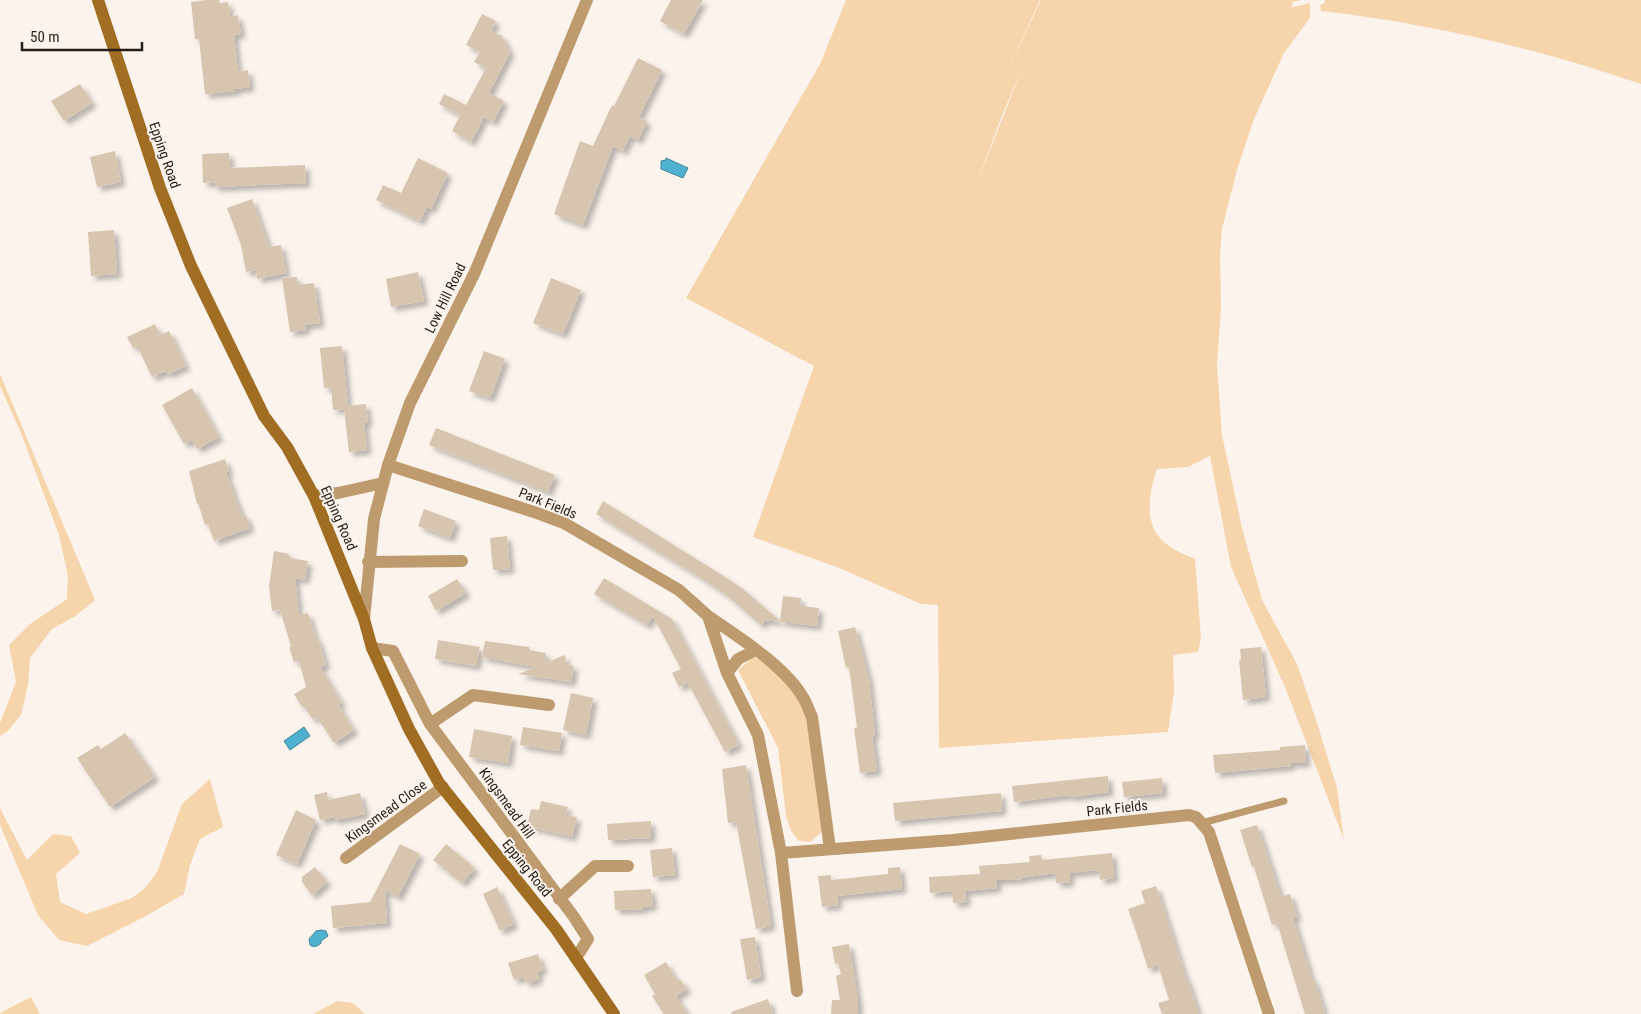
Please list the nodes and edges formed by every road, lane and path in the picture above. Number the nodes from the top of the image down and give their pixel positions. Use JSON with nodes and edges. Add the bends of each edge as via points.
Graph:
{"nodes":[{"id":1,"x":98,"y":0,"type":"edge"},
{"id":2,"x":587,"y":0,"type":"edge"},
{"id":3,"x":388,"y":465,"type":"junction"},
{"id":4,"x":383,"y":483,"type":"junction"},
{"id":5,"x":314,"y":496,"type":"junction"},
{"id":6,"x":462,"y":561,"type":"dead end"},
{"id":7,"x":368,"y":562,"type":"junction"},
{"id":8,"x":708,"y":616,"type":"junction"},
{"id":9,"x":364,"y":619,"type":"junction"},
{"id":10,"x":372,"y":648,"type":"junction"},
{"id":11,"x":756,"y":650,"type":"junction"},
{"id":12,"x":727,"y":673,"type":"junction"},
{"id":13,"x":549,"y":706,"type":"dead end"},
{"id":14,"x":430,"y":724,"type":"junction"},
{"id":15,"x":442,"y":787,"type":"junction"},
{"id":16,"x":1284,"y":801,"type":"dead end"},
{"id":17,"x":1202,"y":823,"type":"junction"},
{"id":18,"x":830,"y":849,"type":"junction"},
{"id":19,"x":781,"y":854,"type":"junction"},
{"id":20,"x":346,"y":858,"type":"dead end"},
{"id":21,"x":628,"y":866,"type":"dead end"},
{"id":22,"x":558,"y":899,"type":"junction"},
{"id":23,"x":576,"y":958,"type":"junction"},
{"id":24,"x":798,"y":991,"type":"dead end"},
{"id":25,"x":614,"y":1014,"type":"edge"},
{"id":26,"x":1269,"y":1014,"type":"edge"}],
"edges":[{"from":1,"to":5,"type":"main road","name":"Epping Road","via":[[160,188],[191,266],[264,416],[287,447]]},
{"from":2,"to":3,"type":"street","name":"Low Hill Road","via":[[475,272],[410,403]]},
{"from":3,"to":4,"type":"street","name":"Low Hill Road"},
{"from":3,"to":8,"type":"street","name":"Park Fields","via":[[564,523],[679,590]]},
{"from":4,"to":5,"type":"street"},
{"from":4,"to":7,"type":"street","name":"Low Hill Road"},
{"from":5,"to":9,"type":"main road","name":"Epping Road"},
{"from":6,"to":7,"type":"street"},
{"from":7,"to":9,"type":"street","name":"Low Hill Road"},
{"from":8,"to":11,"type":"street","name":"Park Fields"},
{"from":8,"to":12,"type":"street","name":"Park Fields"},
{"from":9,"to":10,"type":"main road","name":"Epping Road"},
{"from":10,"to":14,"type":"street","name":"Kingsmead Hill","via":[[393,651]]},
{"from":10,"to":15,"type":"main road","name":"Epping Road","via":[[409,728]]},
{"from":11,"to":12,"type":"street","via":[[738,659]]},
{"from":11,"to":18,"type":"street","name":"Park Fields","via":[[792,682],[812,716]]},
{"from":12,"to":19,"type":"street","name":"Park Fields","via":[[758,735]]},
{"from":13,"to":14,"type":"street","via":[[473,695]]},
{"from":14,"to":22,"type":"street","name":"Kingsmead Hill"},
{"from":15,"to":20,"type":"street","name":"Kingsmead Close"},
{"from":15,"to":23,"type":"main road","name":"Epping Road"},
{"from":16,"to":17,"type":"lane"},
{"from":17,"to":18,"type":"street","name":"Park Fields","via":[[1189,815],[954,840]]},
{"from":17,"to":26,"type":"street","via":[[1209,832]]},
{"from":18,"to":19,"type":"street","name":"Park Fields"},
{"from":19,"to":24,"type":"street","name":"Park Fields"},
{"from":21,"to":22,"type":"street","via":[[596,866]]},
{"from":22,"to":23,"type":"street","name":"Kingsmead Hill","via":[[588,938]]},
{"from":23,"to":25,"type":"main road","name":"Epping Road"}]}
